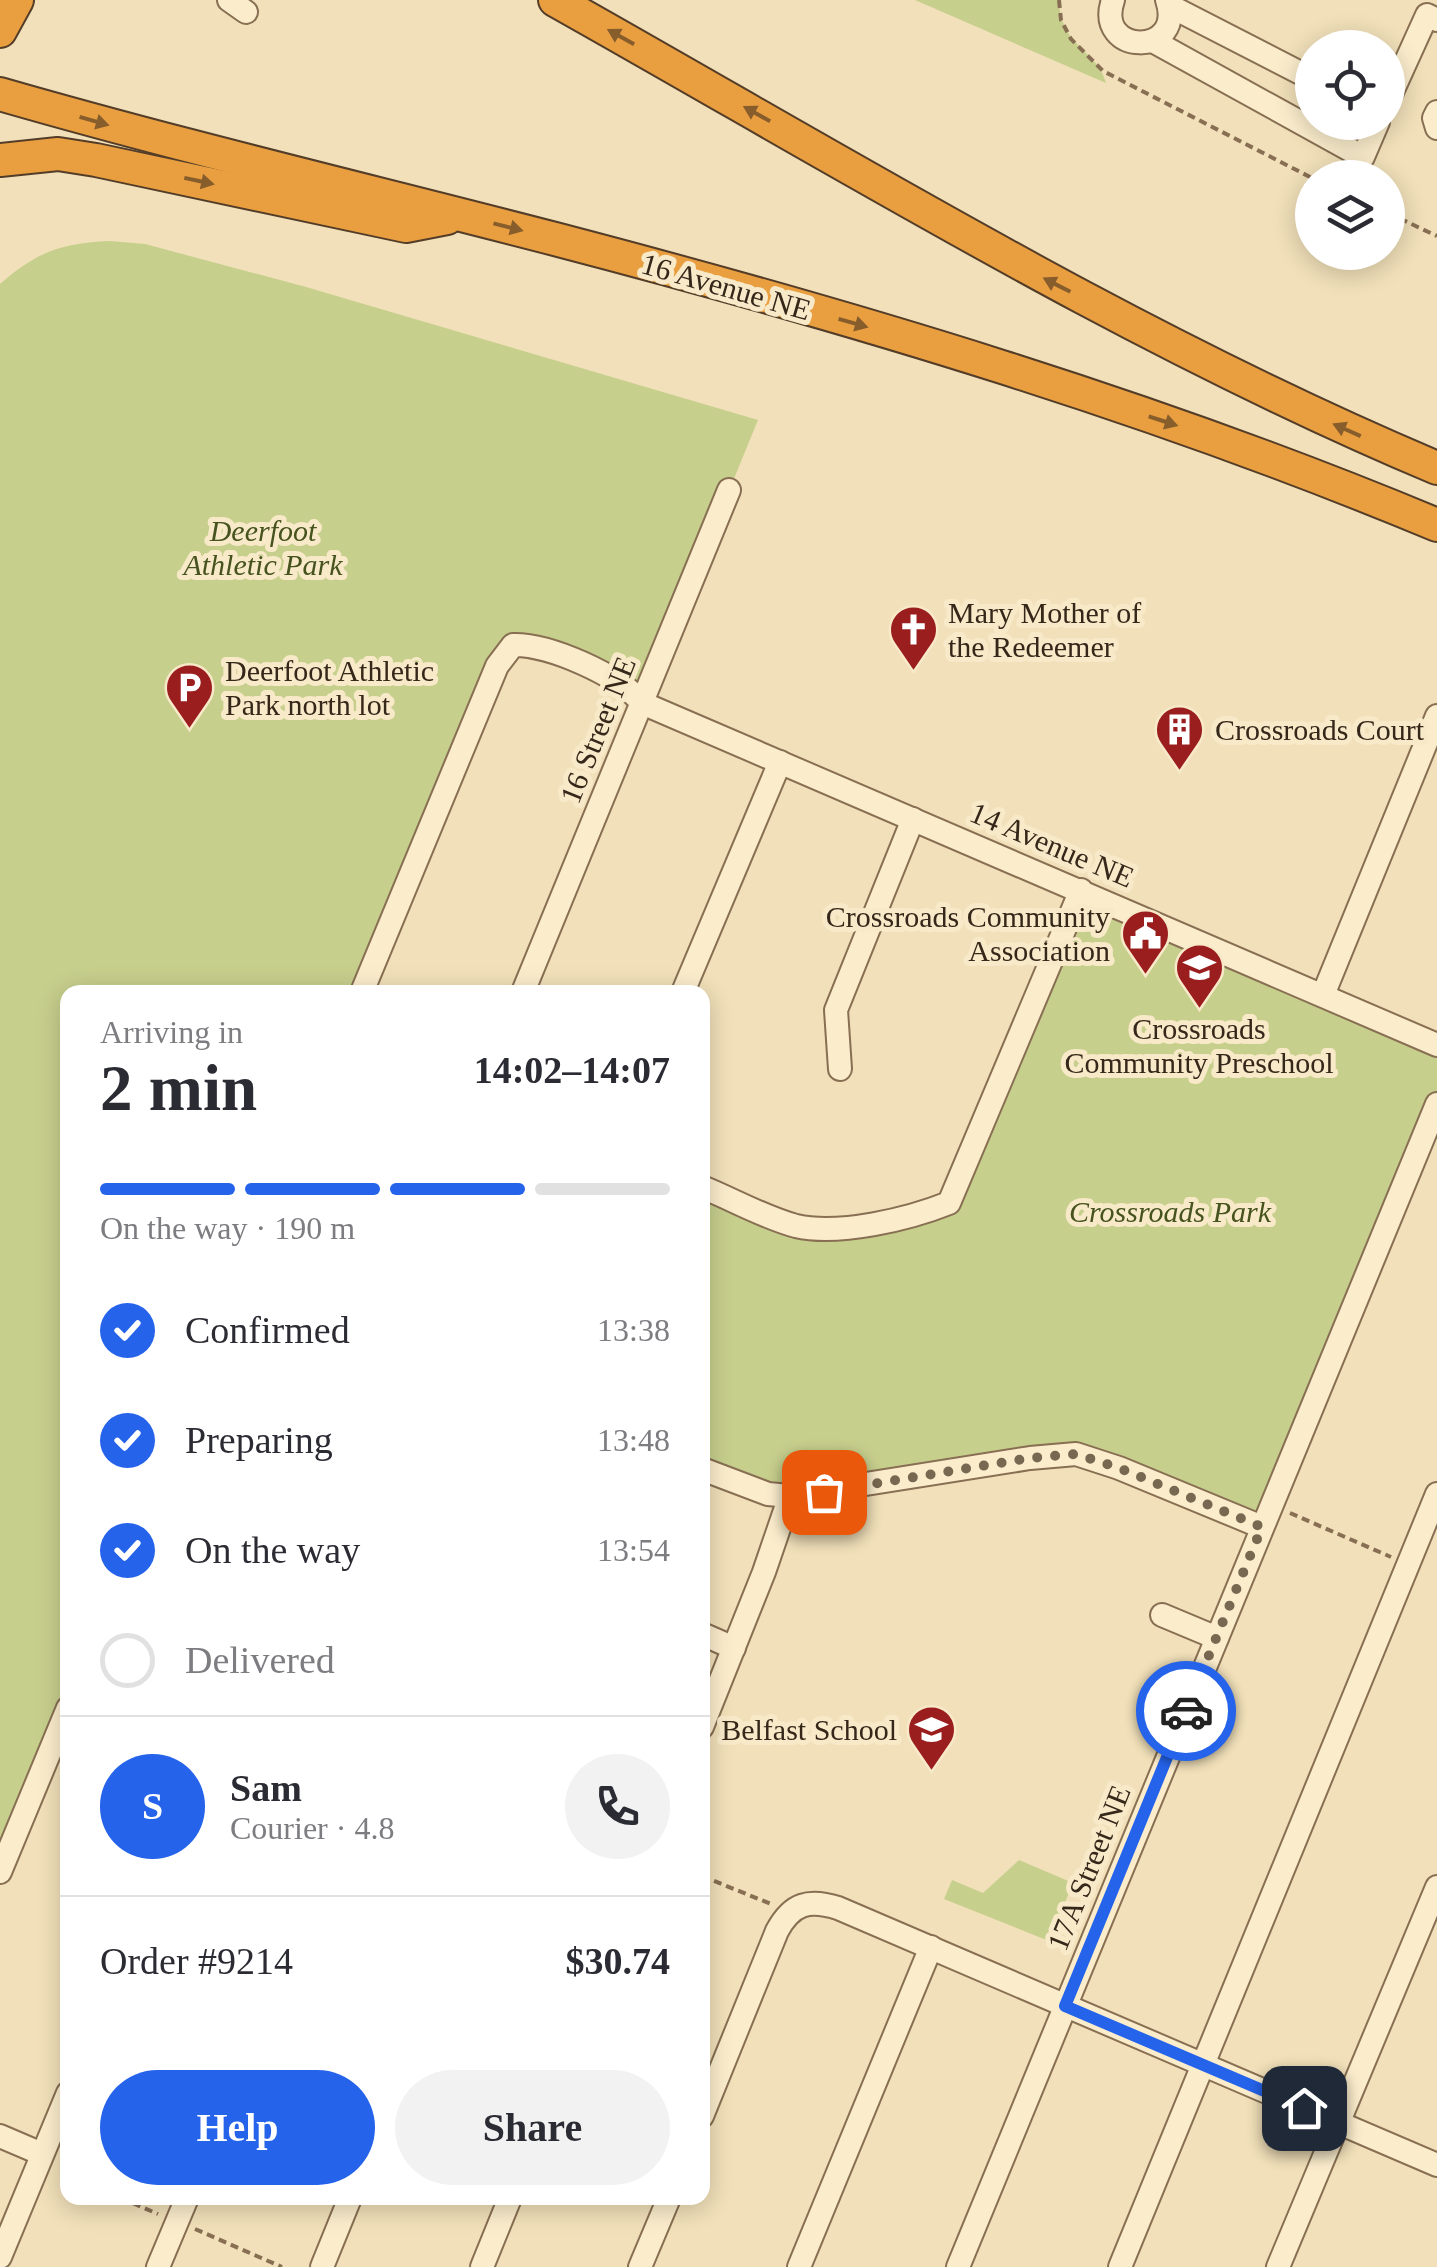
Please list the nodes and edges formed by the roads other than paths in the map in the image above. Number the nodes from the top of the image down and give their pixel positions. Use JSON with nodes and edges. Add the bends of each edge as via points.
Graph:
{"nodes":[{"id":1,"x":555,"y":0,"type":"edge"},
{"id":2,"x":1113,"y":0,"type":"edge"},
{"id":3,"x":1168,"y":3,"type":"edge"},
{"id":4,"x":1437,"y":20,"type":"edge"},
{"id":5,"x":1153,"y":41,"type":"junction"},
{"id":6,"x":1405,"y":64,"type":"edge"},
{"id":7,"x":1295,"y":71,"type":"edge"},
{"id":8,"x":0,"y":94,"type":"edge"},
{"id":9,"x":1437,"y":112,"type":"edge"},
{"id":10,"x":1295,"y":119,"type":"edge"},
{"id":11,"x":1437,"y":128,"type":"edge"},
{"id":12,"x":1332,"y":140,"type":"edge"},
{"id":13,"x":1370,"y":140,"type":"edge"},
{"id":14,"x":0,"y":160,"type":"edge"},
{"id":15,"x":458,"y":215,"type":"junction"},
{"id":16,"x":1437,"y":468,"type":"edge"},
{"id":17,"x":729,"y":490,"type":"dead end"},
{"id":18,"x":1437,"y":525,"type":"edge"},
{"id":19,"x":642,"y":703,"type":"junction"},
{"id":20,"x":1437,"y":716,"type":"edge"},
{"id":21,"x":780,"y":762,"type":"junction"},
{"id":22,"x":914,"y":819,"type":"junction"},
{"id":23,"x":1082,"y":890,"type":"junction"},
{"id":24,"x":365,"y":985,"type":"edge"},
{"id":25,"x":526,"y":985,"type":"edge"},
{"id":26,"x":686,"y":985,"type":"edge"},
{"id":27,"x":1323,"y":995,"type":"junction"},
{"id":28,"x":1437,"y":1045,"type":"edge"},
{"id":29,"x":840,"y":1069,"type":"dead end"},
{"id":30,"x":1437,"y":1104,"type":"edge"},
{"id":31,"x":710,"y":1189,"type":"edge"},
{"id":32,"x":710,"y":1472,"type":"edge"},
{"id":33,"x":1437,"y":1494,"type":"edge"},
{"id":34,"x":790,"y":1496,"type":"junction"},
{"id":35,"x":1262,"y":1527,"type":"junction"},
{"id":36,"x":1162,"y":1615,"type":"dead end"},
{"id":37,"x":710,"y":1638,"type":"edge"},
{"id":38,"x":1216,"y":1638,"type":"junction"},
{"id":39,"x":734,"y":1648,"type":"junction"},
{"id":40,"x":710,"y":1708,"type":"edge"},
{"id":41,"x":60,"y":1727,"type":"edge"},
{"id":42,"x":0,"y":1872,"type":"edge"},
{"id":43,"x":1437,"y":1887,"type":"edge"},
{"id":44,"x":930,"y":1948,"type":"junction"},
{"id":45,"x":1065,"y":2006,"type":"junction"},
{"id":46,"x":1205,"y":2067,"type":"junction"},
{"id":47,"x":710,"y":2096,"type":"edge"},
{"id":48,"x":60,"y":2112,"type":"edge"},
{"id":49,"x":1337,"y":2122,"type":"junction"},
{"id":50,"x":0,"y":2136,"type":"edge"},
{"id":51,"x":42,"y":2154,"type":"junction"},
{"id":52,"x":1437,"y":2165,"type":"edge"},
{"id":53,"x":183,"y":2205,"type":"edge"},
{"id":54,"x":347,"y":2205,"type":"edge"},
{"id":55,"x":507,"y":2205,"type":"edge"},
{"id":56,"x":666,"y":2205,"type":"edge"},
{"id":57,"x":0,"y":2257,"type":"edge"},
{"id":58,"x":158,"y":2267,"type":"edge"},
{"id":59,"x":322,"y":2267,"type":"edge"},
{"id":60,"x":482,"y":2267,"type":"edge"},
{"id":61,"x":640,"y":2267,"type":"edge"},
{"id":62,"x":799,"y":2267,"type":"edge"},
{"id":63,"x":958,"y":2267,"type":"edge"},
{"id":64,"x":1120,"y":2267,"type":"edge"},
{"id":65,"x":1278,"y":2267,"type":"edge"}],
"edges":[{"from":16,"to":1,"type":"highway","one_way":true,"via":[[1344,430],[1044,279]]},
{"from":2,"to":5,"type":"street","via":[[1117,32],[1134,43]]},
{"from":3,"to":5,"type":"street","via":[[1168,26]]},
{"from":3,"to":7,"type":"street"},
{"from":4,"to":6,"type":"street","via":[[1427,15]]},
{"from":5,"to":10,"type":"street"},
{"from":8,"to":15,"type":"highway","name":"16 Avenue NE","one_way":true},
{"from":9,"to":11,"type":"street"},
{"from":12,"to":13,"type":"street","via":[[1363,157]]},
{"from":14,"to":15,"type":"highway","one_way":true,"via":[[58,154],[96,160],[406,226]]},
{"from":15,"to":18,"type":"highway","name":"16 Avenue NE","one_way":true,"via":[[1020,374]]},
{"from":17,"to":19,"type":"street","name":"16 Street NE"},
{"from":19,"to":21,"type":"street","name":"14 Avenue NE"},
{"from":19,"to":24,"type":"street","name":"14 Avenue NE","via":[[629,686],[532,644],[513,645],[496,666]]},
{"from":19,"to":25,"type":"street","name":"16 Street NE"},
{"from":20,"to":27,"type":"street"},
{"from":21,"to":22,"type":"street","name":"14 Avenue NE"},
{"from":21,"to":26,"type":"street"},
{"from":22,"to":23,"type":"street","name":"14 Avenue NE"},
{"from":22,"to":29,"type":"street","via":[[836,1010]]},
{"from":23,"to":27,"type":"street","name":"14 Avenue NE"},
{"from":23,"to":31,"type":"street","via":[[949,1203],[910,1216],[813,1228]]},
{"from":27,"to":28,"type":"street","name":"14 Avenue NE"},
{"from":30,"to":35,"type":"street","name":"17A Street NE"},
{"from":32,"to":34,"type":"street"},
{"from":33,"to":46,"type":"street"},
{"from":34,"to":35,"type":"street","via":[[1076,1454]]},
{"from":34,"to":39,"type":"street"},
{"from":35,"to":38,"type":"street","name":"17A Street NE"},
{"from":36,"to":38,"type":"street"},
{"from":37,"to":39,"type":"street"},
{"from":38,"to":45,"type":"street","name":"17A Street NE"},
{"from":39,"to":40,"type":"street"},
{"from":41,"to":42,"type":"street"},
{"from":43,"to":49,"type":"street"},
{"from":44,"to":45,"type":"street"},
{"from":44,"to":47,"type":"street","via":[[838,1908],[798,1907],[777,1931]]},
{"from":44,"to":62,"type":"street"},
{"from":45,"to":46,"type":"street"},
{"from":45,"to":63,"type":"street","name":"17A Street NE"},
{"from":46,"to":49,"type":"street"},
{"from":46,"to":64,"type":"street"},
{"from":48,"to":51,"type":"street"},
{"from":49,"to":52,"type":"street"},
{"from":49,"to":65,"type":"street"},
{"from":50,"to":51,"type":"street"},
{"from":51,"to":57,"type":"street"},
{"from":53,"to":58,"type":"street"},
{"from":54,"to":59,"type":"street"},
{"from":55,"to":60,"type":"street"},
{"from":56,"to":61,"type":"street"}]}
